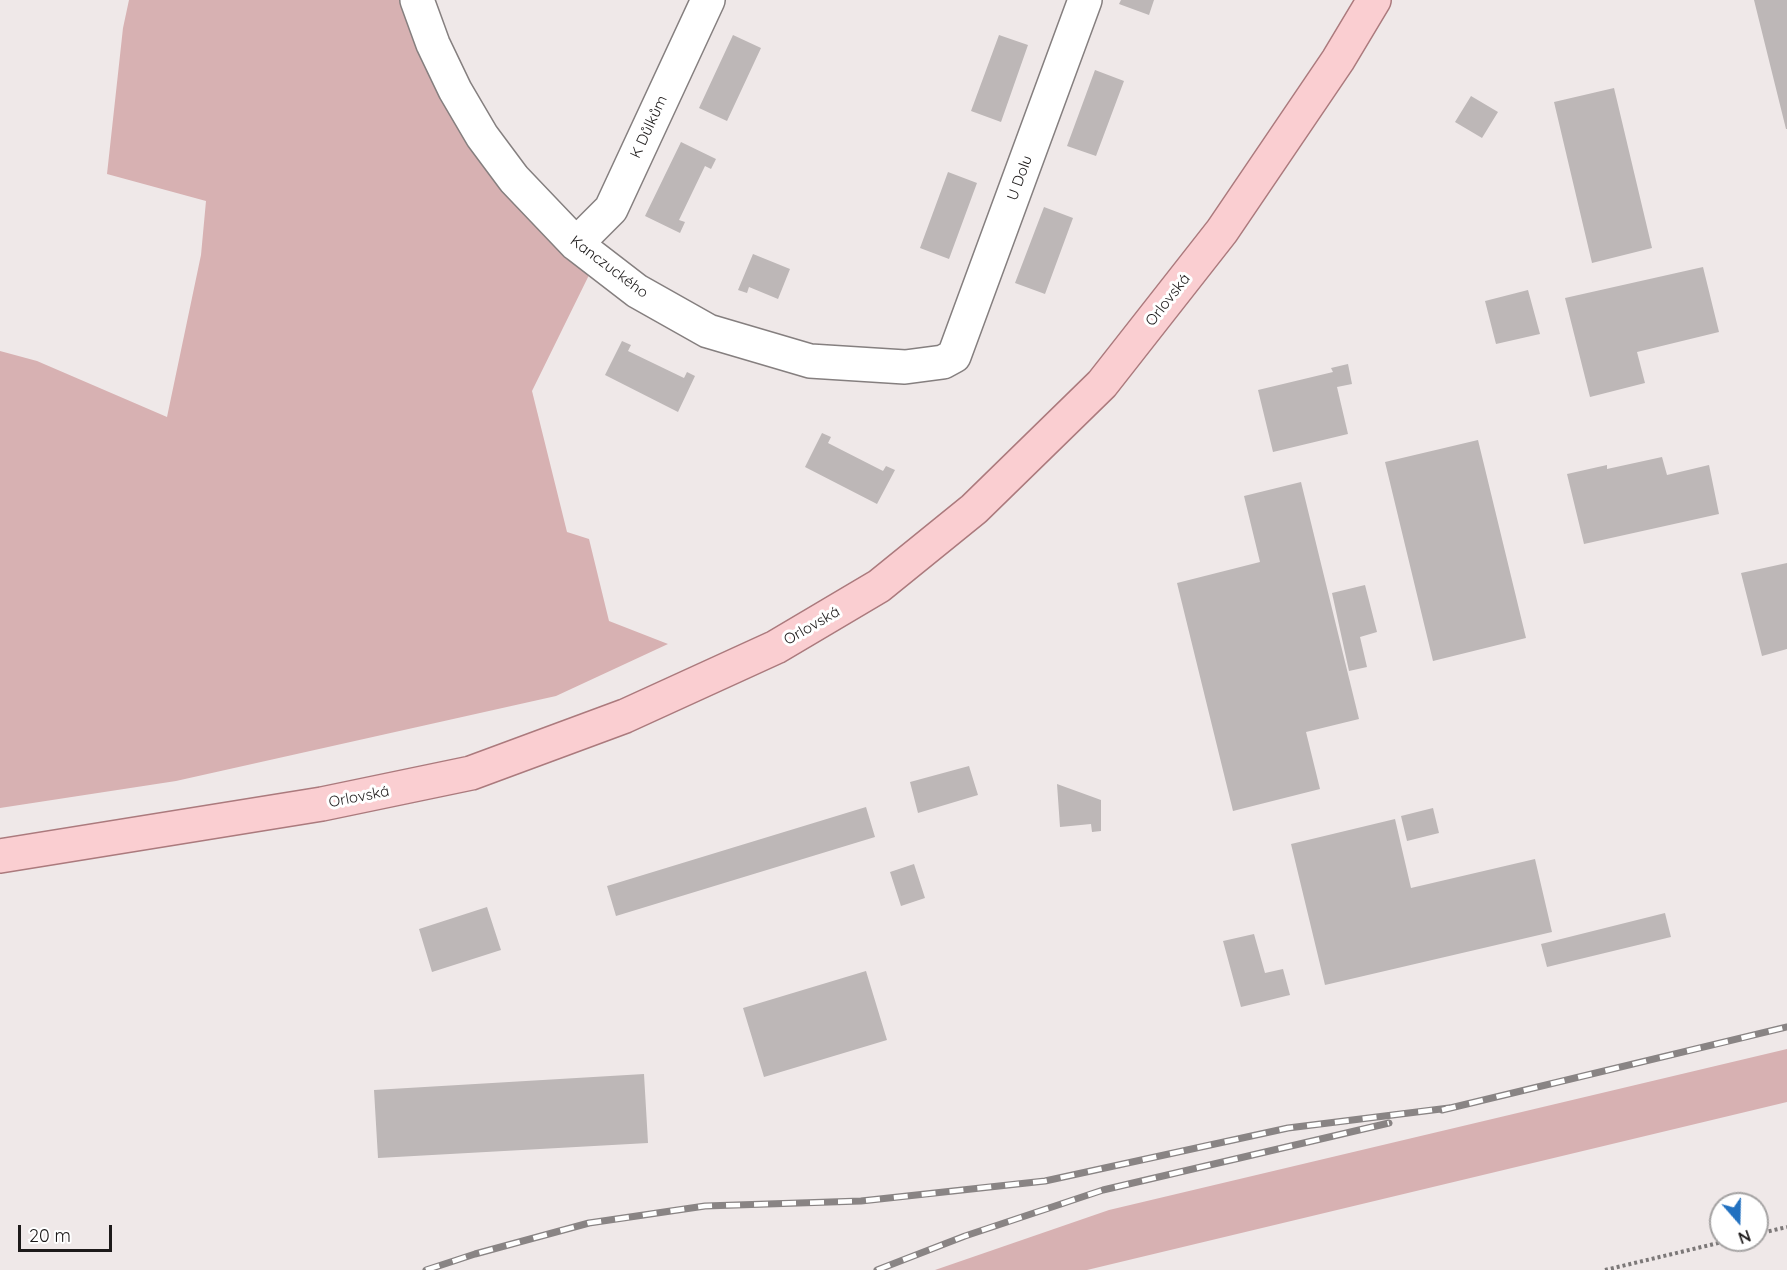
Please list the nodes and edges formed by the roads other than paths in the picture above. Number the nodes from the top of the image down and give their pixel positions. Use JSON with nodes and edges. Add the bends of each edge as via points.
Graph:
{"nodes":[{"id":1,"x":417,"y":0,"type":"edge"},
{"id":2,"x":708,"y":0,"type":"edge"},
{"id":3,"x":1084,"y":0,"type":"edge"},
{"id":4,"x":1374,"y":0,"type":"edge"},
{"id":5,"x":576,"y":244,"type":"junction"},
{"id":6,"x":954,"y":356,"type":"joint"},
{"id":7,"x":0,"y":856,"type":"edge"}],
"edges":[{"from":1,"to":5,"type":"street","name":"Kanczuckého","via":[[446,72],[482,136],[514,179]]},
{"from":2,"to":5,"type":"street","name":"K Důlkům","via":[[611,209]]},
{"from":3,"to":6,"type":"street","name":"U Dolu"},
{"from":4,"to":7,"type":"main road","name":"Orlovská","via":[[1222,231],[1102,384],[974,509],[879,586],[776,647],[625,716],[471,773],[322,804]]},
{"from":5,"to":6,"type":"street","name":"Kanczuckého","via":[[637,291],[708,331],[810,360],[905,367],[943,362]]}]}
